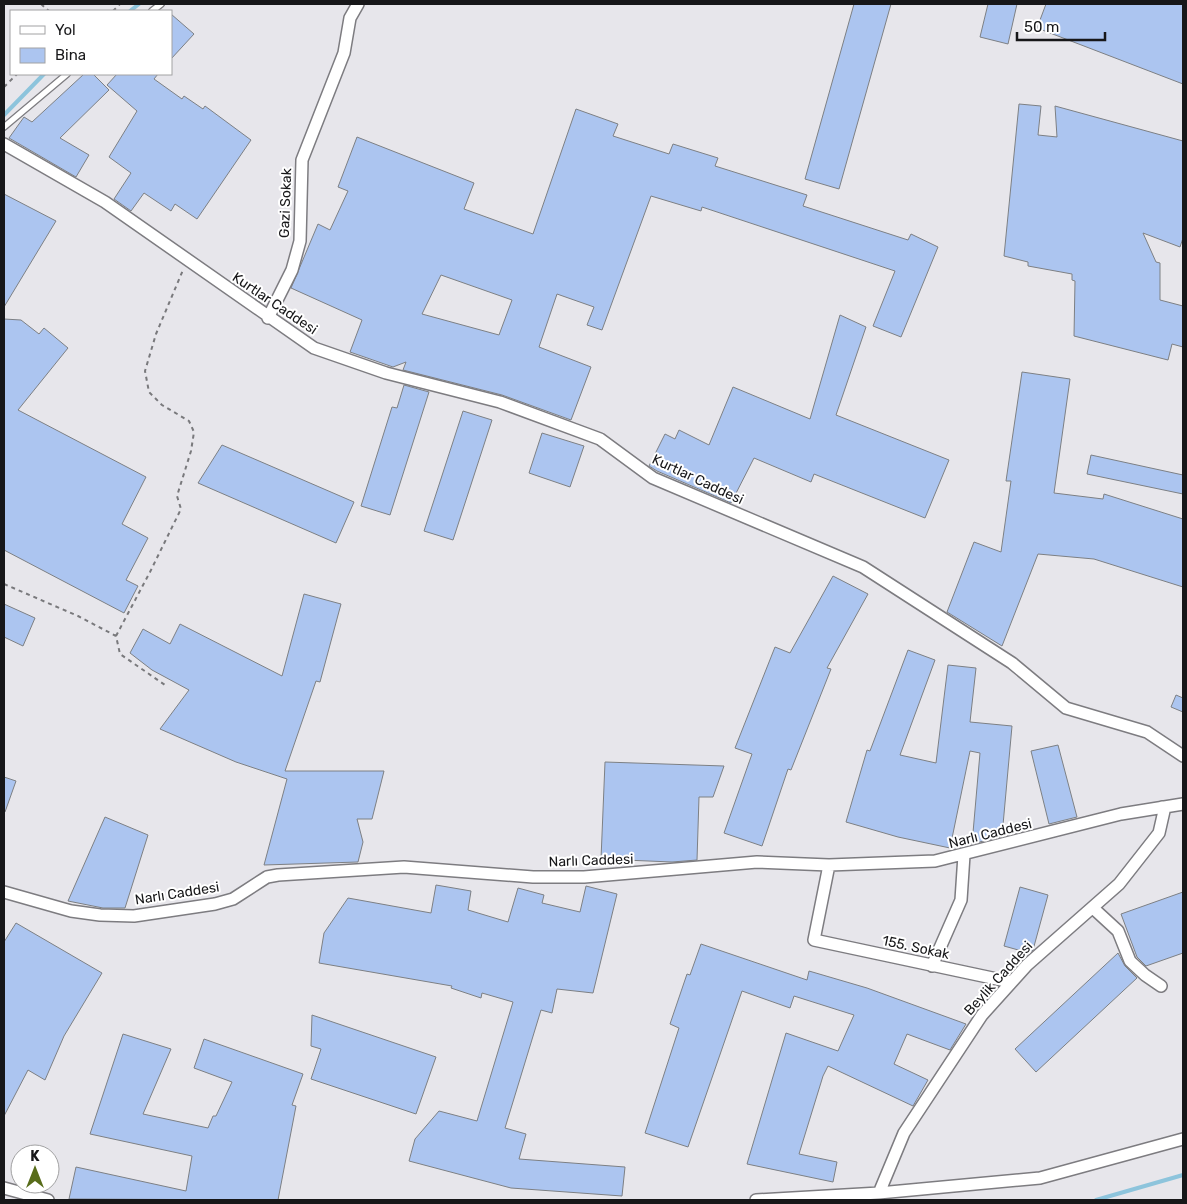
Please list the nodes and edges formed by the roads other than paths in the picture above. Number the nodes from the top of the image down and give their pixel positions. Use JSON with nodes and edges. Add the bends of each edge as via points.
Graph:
{"nodes":[{"id":1,"x":358,"y":4,"type":"edge"},
{"id":2,"x":66,"y":75,"type":"edge"},
{"id":3,"x":4,"y":126,"type":"edge"},
{"id":4,"x":4,"y":144,"type":"edge"},
{"id":5,"x":268,"y":318,"type":"junction"},
{"id":6,"x":1183,"y":756,"type":"edge"},
{"id":7,"x":1183,"y":804,"type":"edge"},
{"id":8,"x":1162,"y":807,"type":"junction"},
{"id":9,"x":964,"y":855,"type":"junction"},
{"id":10,"x":829,"y":865,"type":"junction"},
{"id":11,"x":4,"y":892,"type":"edge"},
{"id":12,"x":1093,"y":908,"type":"junction"},
{"id":13,"x":932,"y":966,"type":"junction"},
{"id":14,"x":1011,"y":982,"type":"junction"},
{"id":15,"x":1161,"y":986,"type":"dead end"},
{"id":16,"x":1183,"y":1139,"type":"edge"},
{"id":17,"x":4,"y":1188,"type":"edge"},
{"id":18,"x":879,"y":1193,"type":"junction"},
{"id":19,"x":48,"y":1200,"type":"edge"},
{"id":20,"x":756,"y":1200,"type":"edge"}],
"edges":[{"from":1,"to":5,"type":"street","name":"Gazi Sokak","via":[[350,18],[344,53],[302,160],[300,241],[292,270]]},
{"from":2,"to":3,"type":"lane"},
{"from":4,"to":5,"type":"street","name":"Kurtlar Caddesi","via":[[104,202]]},
{"from":5,"to":6,"type":"street","name":"Kurtlar Caddesi","via":[[314,348],[386,373],[500,402],[600,439],[653,478],[863,567],[1012,663],[1066,708],[1147,732]]},
{"from":7,"to":8,"type":"street","name":"Narlı Caddesi"},
{"from":8,"to":9,"type":"street","name":"Narlı Caddesi","via":[[1121,814]]},
{"from":8,"to":12,"type":"street","name":"Beylik Caddesi","via":[[1159,833],[1119,884]]},
{"from":9,"to":10,"type":"street","name":"Narlı Caddesi","via":[[935,861]]},
{"from":9,"to":13,"type":"street","via":[[961,900]]},
{"from":10,"to":11,"type":"street","name":"Narlı Caddesi","via":[[757,862],[584,877],[533,877],[404,867],[278,875],[267,877],[233,899],[134,916],[71,911]]},
{"from":10,"to":13,"type":"street","name":"155. Sokak","via":[[814,940]]},
{"from":12,"to":14,"type":"street","name":"Beylik Caddesi"},
{"from":12,"to":15,"type":"street","via":[[1118,931],[1130,960],[1145,976]]},
{"from":13,"to":14,"type":"street","name":"155. Sokak"},
{"from":14,"to":18,"type":"street","name":"Beylik Caddesi","via":[[982,1014],[904,1134]]},
{"from":16,"to":18,"type":"street","via":[[1040,1178]]},
{"from":17,"to":19,"type":"street"},
{"from":18,"to":20,"type":"street"}]}
